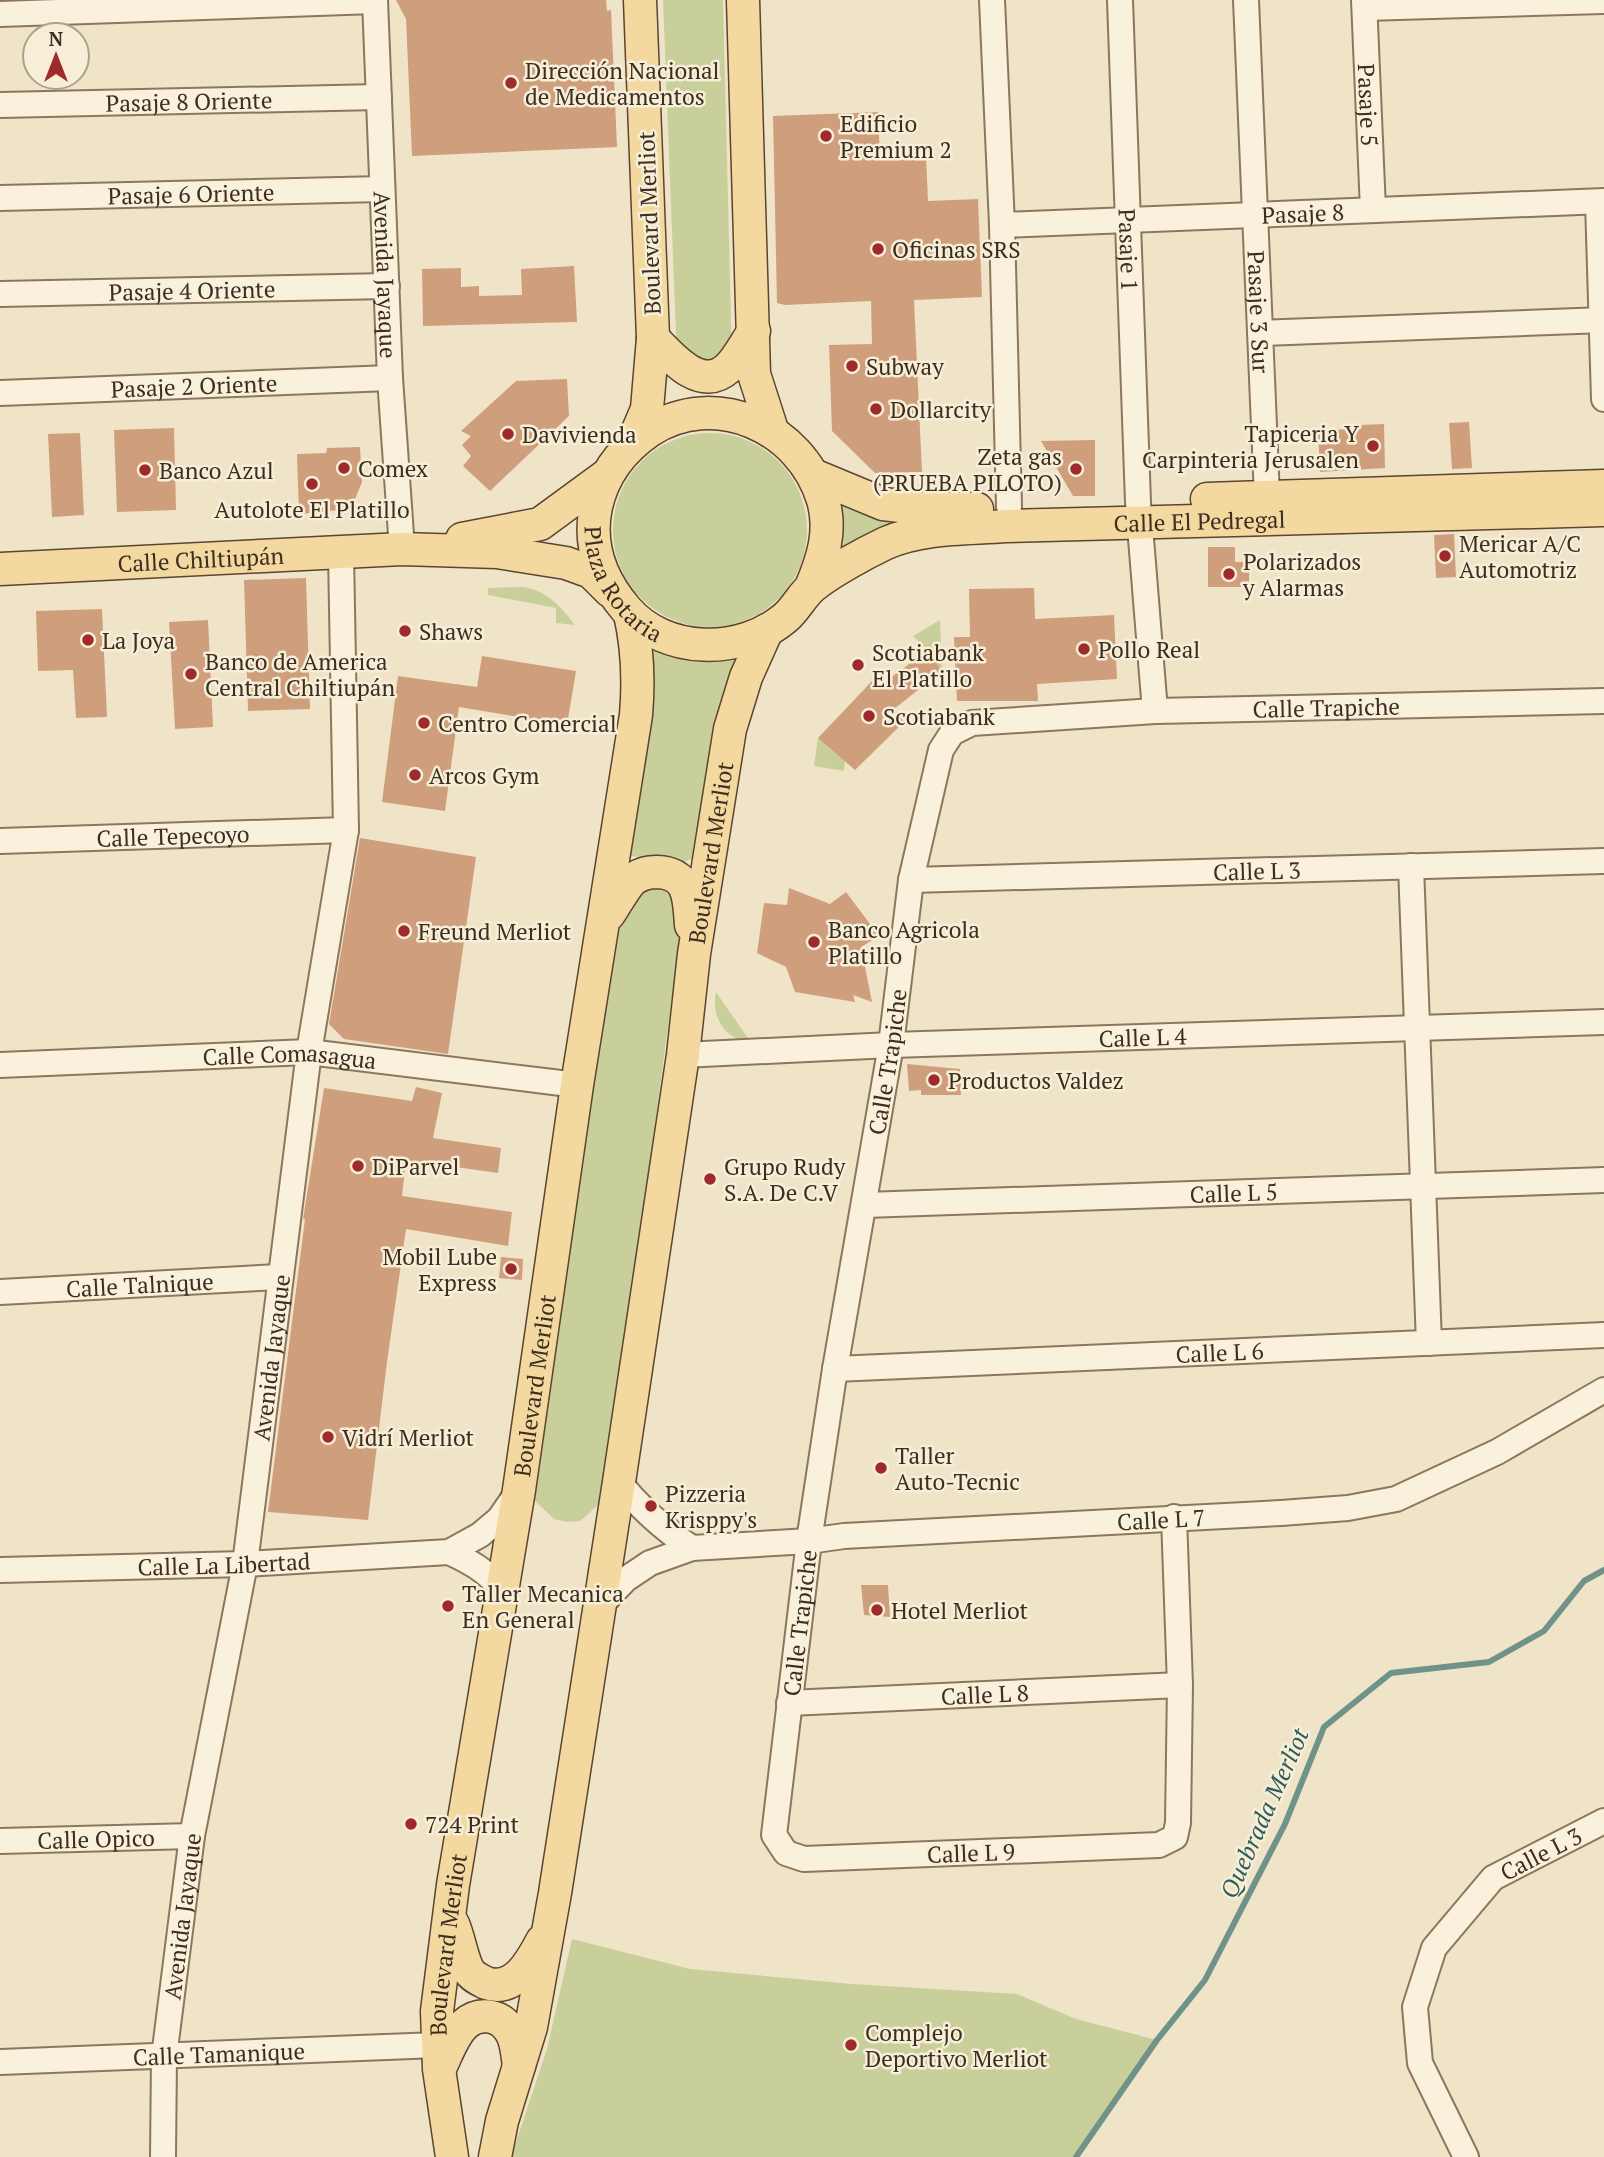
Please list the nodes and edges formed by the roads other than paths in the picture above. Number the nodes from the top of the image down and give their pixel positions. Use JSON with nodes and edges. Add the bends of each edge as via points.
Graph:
{"nodes":[{"id":1,"x":640,"y":0,"type":"edge"},
{"id":2,"x":743,"y":0,"type":"edge"},
{"id":3,"x":992,"y":0,"type":"edge"},
{"id":4,"x":1120,"y":0,"type":"edge"},
{"id":5,"x":1246,"y":0,"type":"edge"},
{"id":6,"x":375,"y":1,"type":"edge"},
{"id":7,"x":1591,"y":1,"type":"edge"},
{"id":8,"x":1364,"y":4,"type":"edge"},
{"id":9,"x":0,"y":14,"type":"edge"},
{"id":10,"x":379,"y":97,"type":"junction"},
{"id":11,"x":0,"y":105,"type":"edge"},
{"id":12,"x":383,"y":189,"type":"junction"},
{"id":13,"x":0,"y":198,"type":"edge"},
{"id":14,"x":1601,"y":202,"type":"edge"},
{"id":15,"x":1373,"y":210,"type":"junction"},
{"id":16,"x":1255,"y":215,"type":"junction"},
{"id":17,"x":1129,"y":220,"type":"junction"},
{"id":18,"x":1002,"y":225,"type":"junction"},
{"id":19,"x":387,"y":286,"type":"junction"},
{"id":20,"x":0,"y":294,"type":"edge"},
{"id":21,"x":1603,"y":320,"type":"edge"},
{"id":22,"x":754,"y":331,"type":"junction"},
{"id":23,"x":1260,"y":333,"type":"junction"},
{"id":24,"x":653,"y":338,"type":"junction"},
{"id":25,"x":390,"y":378,"type":"junction"},
{"id":26,"x":0,"y":393,"type":"edge"},
{"id":27,"x":1604,"y":398,"type":"edge"},
{"id":28,"x":772,"y":430,"type":"junction"},
{"id":29,"x":633,"y":442,"type":"junction"},
{"id":30,"x":607,"y":475,"type":"junction"},
{"id":31,"x":813,"y":475,"type":"junction"},
{"id":32,"x":1604,"y":486,"type":"edge"},
{"id":33,"x":1267,"y":497,"type":"junction"},
{"id":34,"x":1009,"y":507,"type":"junction"},
{"id":35,"x":1604,"y":510,"type":"edge"},
{"id":36,"x":1139,"y":512,"type":"junction"},
{"id":37,"x":402,"y":549,"type":"junction"},
{"id":38,"x":341,"y":553,"type":"junction"},
{"id":39,"x":0,"y":569,"type":"edge"},
{"id":40,"x":811,"y":587,"type":"junction"},
{"id":41,"x":622,"y":605,"type":"junction"},
{"id":42,"x":767,"y":630,"type":"junction"},
{"id":43,"x":1604,"y":701,"type":"edge"},
{"id":44,"x":1155,"y":711,"type":"junction"},
{"id":45,"x":346,"y":830,"type":"junction"},
{"id":46,"x":0,"y":841,"type":"edge"},
{"id":47,"x":1604,"y":861,"type":"edge"},
{"id":48,"x":1410,"y":866,"type":"junction"},
{"id":49,"x":911,"y":880,"type":"junction"},
{"id":50,"x":604,"y":922,"type":"junction"},
{"id":51,"x":694,"y":954,"type":"junction"},
{"id":52,"x":1604,"y":1022,"type":"edge"},
{"id":53,"x":1417,"y":1028,"type":"junction"},
{"id":54,"x":891,"y":1045,"type":"junction"},
{"id":55,"x":309,"y":1052,"type":"junction"},
{"id":56,"x":683,"y":1055,"type":"junction"},
{"id":57,"x":0,"y":1065,"type":"edge"},
{"id":58,"x":577,"y":1085,"type":"junction"},
{"id":59,"x":1604,"y":1180,"type":"edge"},
{"id":60,"x":1423,"y":1186,"type":"junction"},
{"id":61,"x":865,"y":1205,"type":"junction"},
{"id":62,"x":279,"y":1277,"type":"junction"},
{"id":63,"x":0,"y":1292,"type":"edge"},
{"id":64,"x":1604,"y":1335,"type":"edge"},
{"id":65,"x":1429,"y":1343,"type":"junction"},
{"id":66,"x":835,"y":1369,"type":"junction"},
{"id":67,"x":1604,"y":1390,"type":"edge"},
{"id":68,"x":619,"y":1482,"type":"junction"},
{"id":69,"x":519,"y":1490,"type":"junction"},
{"id":70,"x":1174,"y":1517,"type":"junction"},
{"id":71,"x":808,"y":1541,"type":"junction"},
{"id":72,"x":692,"y":1548,"type":"junction"},
{"id":73,"x":449,"y":1552,"type":"junction"},
{"id":74,"x":245,"y":1564,"type":"junction"},
{"id":75,"x":0,"y":1570,"type":"edge"},
{"id":76,"x":502,"y":1589,"type":"junction"},
{"id":77,"x":600,"y":1606,"type":"junction"},
{"id":78,"x":1180,"y":1685,"type":"junction"},
{"id":79,"x":789,"y":1703,"type":"junction"},
{"id":80,"x":1604,"y":1821,"type":"edge"},
{"id":81,"x":774,"y":1835,"type":"joint"},
{"id":82,"x":192,"y":1836,"type":"junction"},
{"id":83,"x":0,"y":1841,"type":"edge"},
{"id":84,"x":450,"y":1916,"type":"junction"},
{"id":85,"x":548,"y":1932,"type":"junction"},
{"id":86,"x":164,"y":2057,"type":"junction"},
{"id":87,"x":438,"y":2057,"type":"junction"},
{"id":88,"x":0,"y":2063,"type":"edge"},
{"id":89,"x":520,"y":2068,"type":"junction"},
{"id":90,"x":163,"y":2157,"type":"edge"},
{"id":91,"x":452,"y":2157,"type":"edge"},
{"id":92,"x":495,"y":2157,"type":"edge"},
{"id":93,"x":1466,"y":2157,"type":"edge"}],
"edges":[{"from":1,"to":24,"type":"main road","name":"Boulevard Merliot"},
{"from":2,"to":22,"type":"main road"},
{"from":3,"to":18,"type":"street"},
{"from":4,"to":17,"type":"street","name":"Pasaje 1"},
{"from":5,"to":16,"type":"street","name":"Pasaje 3 Sur"},
{"from":6,"to":9,"type":"street"},
{"from":6,"to":10,"type":"street","name":"Avenida Jayaque"},
{"from":7,"to":8,"type":"street"},
{"from":8,"to":15,"type":"street","name":"Pasaje 5"},
{"from":10,"to":11,"type":"street","name":"Pasaje 8 Oriente"},
{"from":10,"to":12,"type":"street","name":"Avenida Jayaque"},
{"from":12,"to":13,"type":"street","name":"Pasaje 6 Oriente"},
{"from":12,"to":19,"type":"street","name":"Avenida Jayaque"},
{"from":14,"to":15,"type":"street","name":"Pasaje 8"},
{"from":14,"to":21,"type":"street"},
{"from":15,"to":16,"type":"street","name":"Pasaje 8"},
{"from":16,"to":17,"type":"street","name":"Pasaje 8"},
{"from":16,"to":23,"type":"street","name":"Pasaje 3 Sur"},
{"from":17,"to":18,"type":"street","name":"Pasaje 8"},
{"from":17,"to":36,"type":"street","name":"Pasaje 1"},
{"from":18,"to":34,"type":"street"},
{"from":19,"to":20,"type":"street","name":"Pasaje 4 Oriente"},
{"from":19,"to":25,"type":"street","name":"Avenida Jayaque"},
{"from":21,"to":23,"type":"street"},
{"from":21,"to":27,"type":"street"},
{"from":22,"to":24,"type":"main road","via":[[728,368],[714,376],[683,368]]},
{"from":22,"to":28,"type":"main road","via":[[754,374]]},
{"from":23,"to":33,"type":"street","name":"Pasaje 3 Sur"},
{"from":24,"to":29,"type":"main road","name":"Boulevard Merliot","via":[[647,409]]},
{"from":25,"to":26,"type":"street","name":"Pasaje 2 Oriente"},
{"from":25,"to":37,"type":"street","name":"Avenida Jayaque"},
{"from":28,"to":29,"type":"main road","name":"Plaza Rotaria","via":[[715,413],[685,416]]},
{"from":28,"to":31,"type":"main road","name":"Plaza Rotaria","via":[[795,450]]},
{"from":29,"to":30,"type":"main road","name":"Plaza Rotaria"},
{"from":30,"to":37,"type":"main road","name":"Calle Chiltiupán","via":[[540,524]]},
{"from":30,"to":41,"type":"main road","name":"Plaza Rotaria","via":[[597,498],[595,548],[602,573]]},
{"from":31,"to":34,"type":"main road","name":"Calle El Pedregal","via":[[883,504],[928,509]]},
{"from":31,"to":40,"type":"main road","name":"Plaza Rotaria","via":[[827,531]]},
{"from":32,"to":33,"type":"main road","name":"Calle El Pedregal"},
{"from":33,"to":36,"type":"main road","name":"Calle El Pedregal"},
{"from":34,"to":36,"type":"main road","name":"Calle El Pedregal"},
{"from":35,"to":36,"type":"main road","name":"Calle El Pedregal"},
{"from":36,"to":40,"type":"main road","name":"Calle El Pedregal","via":[[922,532],[888,543]]},
{"from":36,"to":44,"type":"street","name":"Pasaje 1"},
{"from":37,"to":38,"type":"main road","name":"Calle Chiltiupán"},
{"from":37,"to":41,"type":"main road","name":"Calle Chiltiupán","via":[[497,552],[547,559],[591,572]]},
{"from":38,"to":39,"type":"main road","name":"Calle Chiltiupán"},
{"from":38,"to":45,"type":"street","name":"Avenida Jayaque"},
{"from":40,"to":42,"type":"main road","name":"Plaza Rotaria","via":[[784,619]]},
{"from":41,"to":42,"type":"main road","name":"Plaza Rotaria","via":[[650,629],[696,645],[744,640]]},
{"from":41,"to":50,"type":"main road","name":"Boulevard Merliot","via":[[638,648],[639,681]]},
{"from":42,"to":51,"type":"main road","name":"Boulevard Merliot","via":[[730,729]]},
{"from":43,"to":44,"type":"street","name":"Calle Trapiche"},
{"from":44,"to":49,"type":"street","name":"Calle Trapiche","via":[[972,723],[952,733],[941,750]]},
{"from":45,"to":46,"type":"street","name":"Calle Tepecoyo"},
{"from":45,"to":55,"type":"street","name":"Avenida Jayaque"},
{"from":47,"to":48,"type":"street","name":"Calle L 3"},
{"from":48,"to":49,"type":"street","name":"Calle L 3"},
{"from":48,"to":53,"type":"street"},
{"from":49,"to":54,"type":"street","name":"Calle Trapiche"},
{"from":50,"to":51,"type":"main road","via":[[631,881],[645,872],[668,873],[687,890]]},
{"from":50,"to":58,"type":"main road","name":"Boulevard Merliot"},
{"from":51,"to":56,"type":"main road","name":"Boulevard Merliot"},
{"from":52,"to":53,"type":"street","name":"Calle L 4"},
{"from":53,"to":54,"type":"street","name":"Calle L 4"},
{"from":53,"to":60,"type":"street"},
{"from":54,"to":56,"type":"street","name":"Calle L 4"},
{"from":54,"to":61,"type":"street","name":"Calle Trapiche"},
{"from":55,"to":57,"type":"street","name":"Calle Comasagua"},
{"from":55,"to":58,"type":"street","name":"Calle Comasagua"},
{"from":55,"to":62,"type":"street","name":"Avenida Jayaque"},
{"from":56,"to":68,"type":"main road","name":"Boulevard Merliot"},
{"from":58,"to":69,"type":"main road","name":"Boulevard Merliot"},
{"from":59,"to":60,"type":"street","name":"Calle L 5"},
{"from":60,"to":61,"type":"street","name":"Calle L 5"},
{"from":60,"to":65,"type":"street"},
{"from":61,"to":66,"type":"street","name":"Calle Trapiche"},
{"from":62,"to":63,"type":"street","name":"Calle Talnique"},
{"from":62,"to":74,"type":"street","name":"Avenida Jayaque"},
{"from":64,"to":65,"type":"street","name":"Calle L 6"},
{"from":65,"to":66,"type":"street","name":"Calle L 6"},
{"from":66,"to":71,"type":"street","name":"Calle Trapiche"},
{"from":67,"to":70,"type":"street","name":"Calle L 7","via":[[1497,1451],[1396,1499],[1348,1508]]},
{"from":68,"to":72,"type":"street","via":[[640,1508]]},
{"from":68,"to":77,"type":"main road","name":"Boulevard Merliot"},
{"from":69,"to":73,"type":"street","name":"Calle La Libertad","via":[[490,1527]]},
{"from":69,"to":76,"type":"main road","name":"Boulevard Merliot"},
{"from":70,"to":71,"type":"street","name":"Calle L 7"},
{"from":70,"to":78,"type":"street"},
{"from":71,"to":72,"type":"street","name":"Calle L 7"},
{"from":71,"to":79,"type":"street","name":"Calle Trapiche"},
{"from":72,"to":77,"type":"street","name":"Calle L 7","via":[[650,1563],[626,1579]]},
{"from":73,"to":74,"type":"street","name":"Calle La Libertad"},
{"from":73,"to":76,"type":"street","via":[[472,1562]]},
{"from":74,"to":75,"type":"street","name":"Calle La Libertad"},
{"from":74,"to":82,"type":"street","name":"Avenida Jayaque"},
{"from":76,"to":84,"type":"main road","name":"Boulevard Merliot"},
{"from":77,"to":85,"type":"main road","name":"Boulevard Merliot"},
{"from":78,"to":79,"type":"street","name":"Calle L 8"},
{"from":78,"to":81,"type":"street","name":"Calle L 9","via":[[1178,1823],[1175,1837],[1159,1845],[804,1859],[786,1853]]},
{"from":79,"to":81,"type":"street","name":"Calle Trapiche"},
{"from":80,"to":93,"type":"street","name":"Calle L 3","via":[[1493,1878],[1434,1948],[1415,2007],[1420,2063]]},
{"from":82,"to":83,"type":"street","name":"Calle Opico"},
{"from":82,"to":86,"type":"street","name":"Avenida Jayaque"},
{"from":84,"to":85,"type":"main road","via":[[468,1970],[489,1984],[513,1981]]},
{"from":84,"to":87,"type":"main road","name":"Boulevard Merliot","via":[[437,2011]]},
{"from":85,"to":89,"type":"main road","name":"Boulevard Merliot"},
{"from":86,"to":87,"type":"street","name":"Calle Tamanique"},
{"from":86,"to":88,"type":"street","name":"Calle Tamanique"},
{"from":86,"to":90,"type":"street","name":"Avenida Jayaque"},
{"from":87,"to":89,"type":"main road","via":[[465,2024],[495,2017],[509,2028]]},
{"from":87,"to":91,"type":"main road","name":"Boulevard Merliot"},
{"from":89,"to":92,"type":"main road","name":"Boulevard Merliot"}]}
